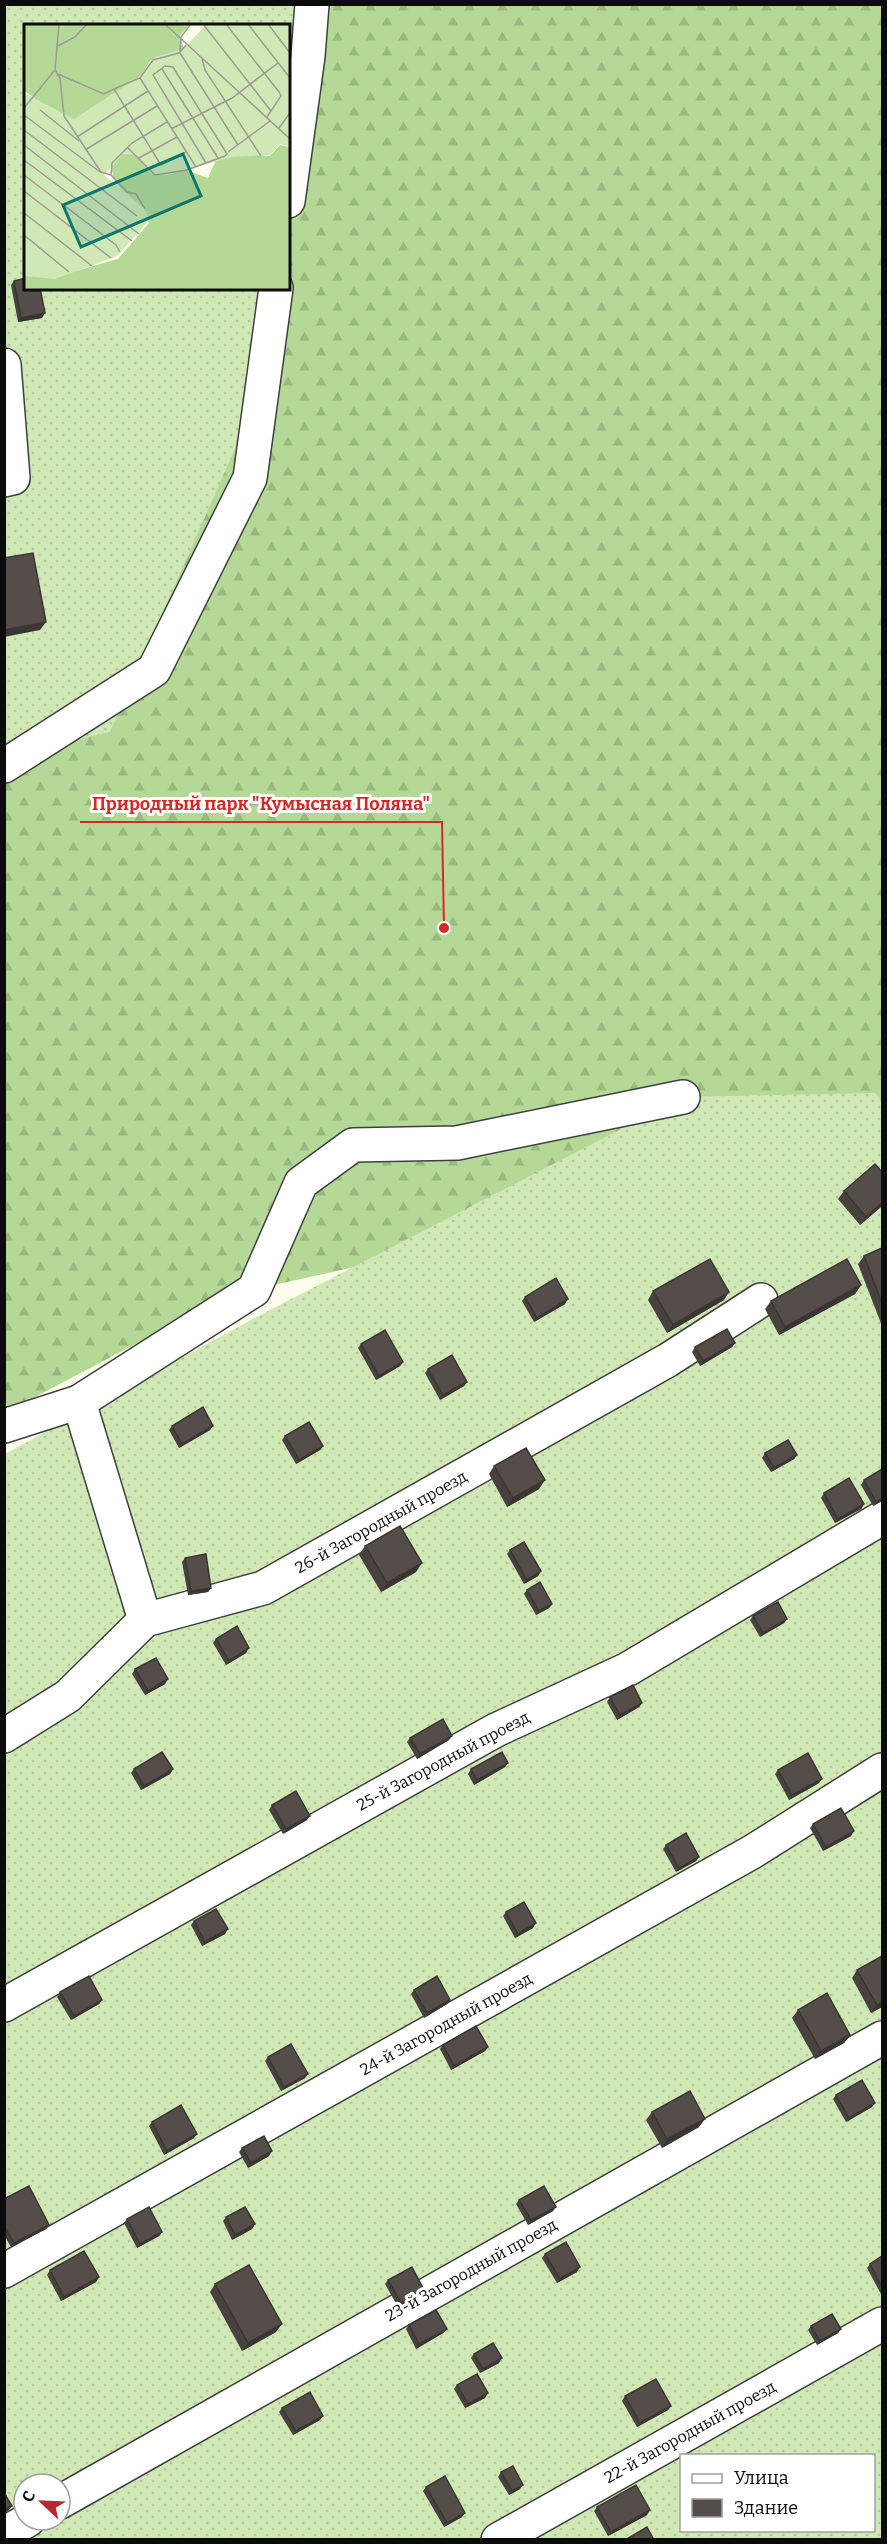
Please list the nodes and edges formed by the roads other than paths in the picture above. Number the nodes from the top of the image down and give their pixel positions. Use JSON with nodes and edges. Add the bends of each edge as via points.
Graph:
{"nodes":[{"id":1,"x":312,"y":4,"type":"edge"},
{"id":2,"x":290,"y":186,"type":"edge"},
{"id":3,"x":276,"y":290,"type":"edge"},
{"id":4,"x":4,"y":365,"type":"edge"},
{"id":5,"x":9,"y":479,"type":"edge"},
{"id":6,"x":4,"y":766,"type":"edge"},
{"id":7,"x":683,"y":1097,"type":"dead end"},
{"id":8,"x":761,"y":1300,"type":"dead end"},
{"id":9,"x":79,"y":1402,"type":"junction"},
{"id":10,"x":4,"y":1426,"type":"edge"},
{"id":11,"x":882,"y":1518,"type":"edge"},
{"id":12,"x":145,"y":1620,"type":"junction"},
{"id":13,"x":4,"y":1736,"type":"edge"},
{"id":14,"x":882,"y":1770,"type":"edge"},
{"id":15,"x":4,"y":2005,"type":"edge"},
{"id":16,"x":882,"y":2038,"type":"edge"},
{"id":17,"x":4,"y":2271,"type":"edge"},
{"id":18,"x":882,"y":2324,"type":"edge"},
{"id":19,"x":72,"y":2495,"type":"edge"},
{"id":20,"x":498,"y":2540,"type":"edge"}],
"edges":[{"from":1,"to":2,"type":"lane"},
{"from":3,"to":6,"type":"lane","via":[[250,478],[154,670]]},
{"from":4,"to":5,"type":"lane"},
{"from":7,"to":9,"type":"lane","via":[[457,1143],[353,1145],[301,1183],[254,1290]]},
{"from":8,"to":12,"type":"lane","name":"26-й Загородный проезд","via":[[668,1360],[263,1588]]},
{"from":9,"to":10,"type":"lane"},
{"from":9,"to":12,"type":"lane"},
{"from":11,"to":15,"type":"lane","name":"25-й Загородный проезд","via":[[628,1669],[496,1730]]},
{"from":12,"to":13,"type":"lane","name":"26-й Загородный проезд","via":[[68,1696]]},
{"from":14,"to":17,"type":"lane","name":"24-й Загородный проезд","via":[[752,1852]]},
{"from":16,"to":19,"type":"lane","name":"23-й Загородный проезд"},
{"from":18,"to":20,"type":"lane","name":"22-й Загородный проезд"}]}
